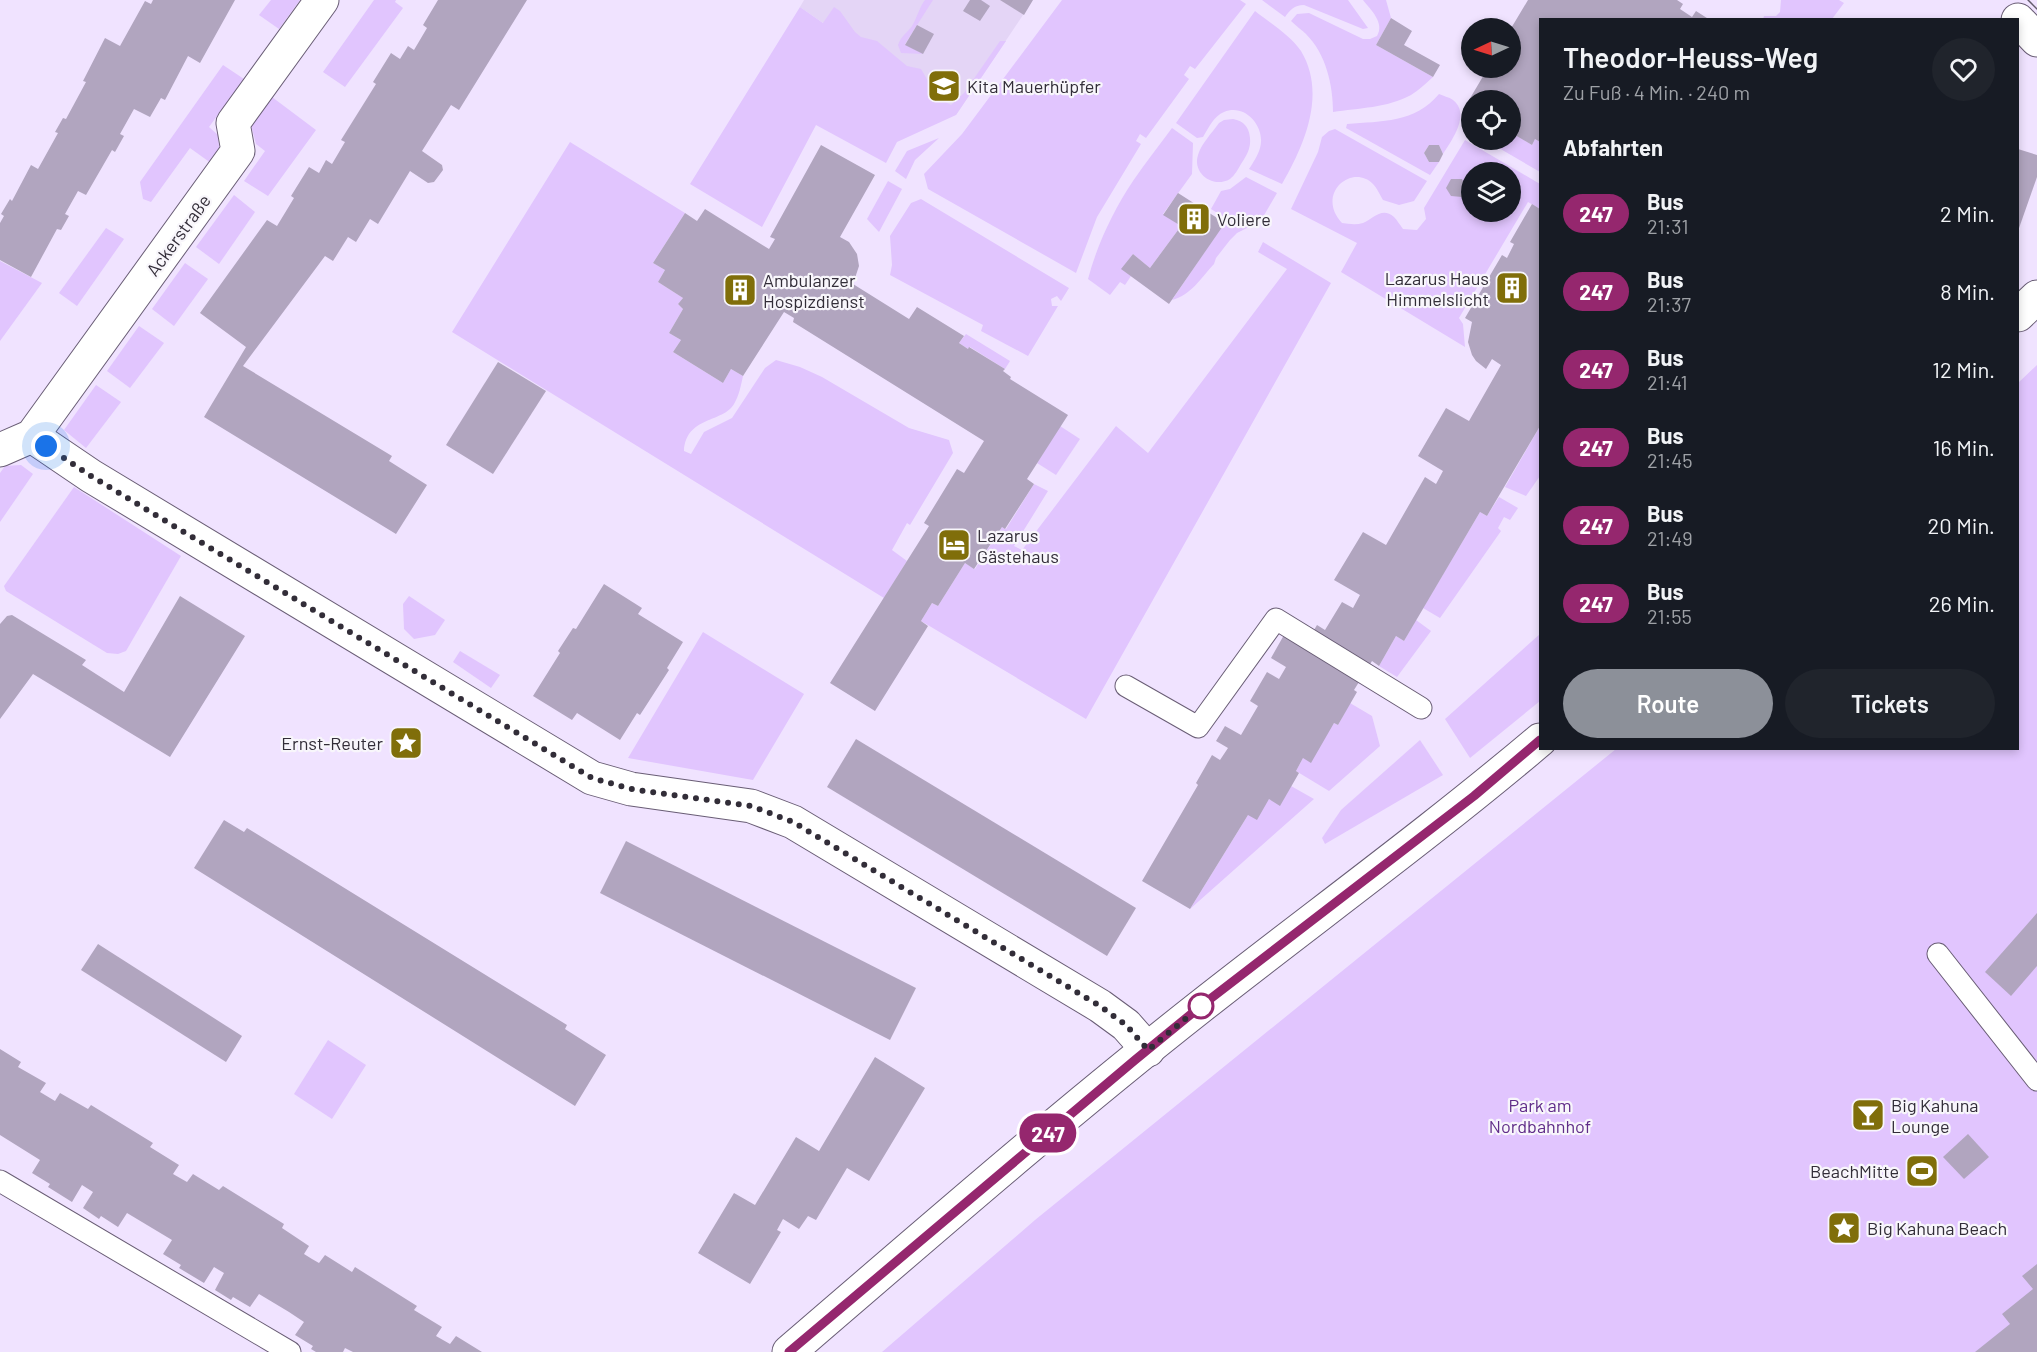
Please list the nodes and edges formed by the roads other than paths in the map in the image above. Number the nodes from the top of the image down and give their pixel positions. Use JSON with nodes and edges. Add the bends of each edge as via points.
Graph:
{"nodes":[{"id":1,"x":322,"y":0,"type":"edge"},
{"id":2,"x":1998,"y":0,"type":"edge"},
{"id":3,"x":2015,"y":18,"type":"edge"},
{"id":4,"x":2019,"y":22,"type":"edge"},
{"id":5,"x":2037,"y":40,"type":"edge"},
{"id":6,"x":2037,"y":297,"type":"edge"},
{"id":7,"x":2019,"y":314,"type":"edge"},
{"id":8,"x":32,"y":436,"type":"junction"},
{"id":9,"x":0,"y":450,"type":"edge"},
{"id":10,"x":1126,"y":687,"type":"dead end"},
{"id":11,"x":1421,"y":708,"type":"dead end"},
{"id":12,"x":1539,"y":741,"type":"edge"},
{"id":13,"x":1938,"y":954,"type":"dead end"},
{"id":14,"x":1148,"y":1050,"type":"junction"},
{"id":15,"x":2037,"y":1080,"type":"edge"},
{"id":16,"x":0,"y":1181,"type":"edge"},
{"id":17,"x":290,"y":1352,"type":"edge"},
{"id":18,"x":789,"y":1352,"type":"edge"}],
"edges":[{"from":1,"to":8,"type":"street","name":"Ackerstraße","via":[[233,123],[238,151]]},
{"from":2,"to":3,"type":"street"},
{"from":4,"to":5,"type":"street"},
{"from":6,"to":7,"type":"street"},
{"from":8,"to":9,"type":"street"},
{"from":8,"to":14,"type":"street","via":[[91,476],[592,778],[631,789],[751,806],[793,822],[1100,1006],[1126,1025]]},
{"from":10,"to":11,"type":"lane","via":[[1198,727],[1276,619]]},
{"from":12,"to":14,"type":"street"},
{"from":13,"to":15,"type":"lane"},
{"from":14,"to":18,"type":"street"},
{"from":16,"to":17,"type":"lane"}]}
